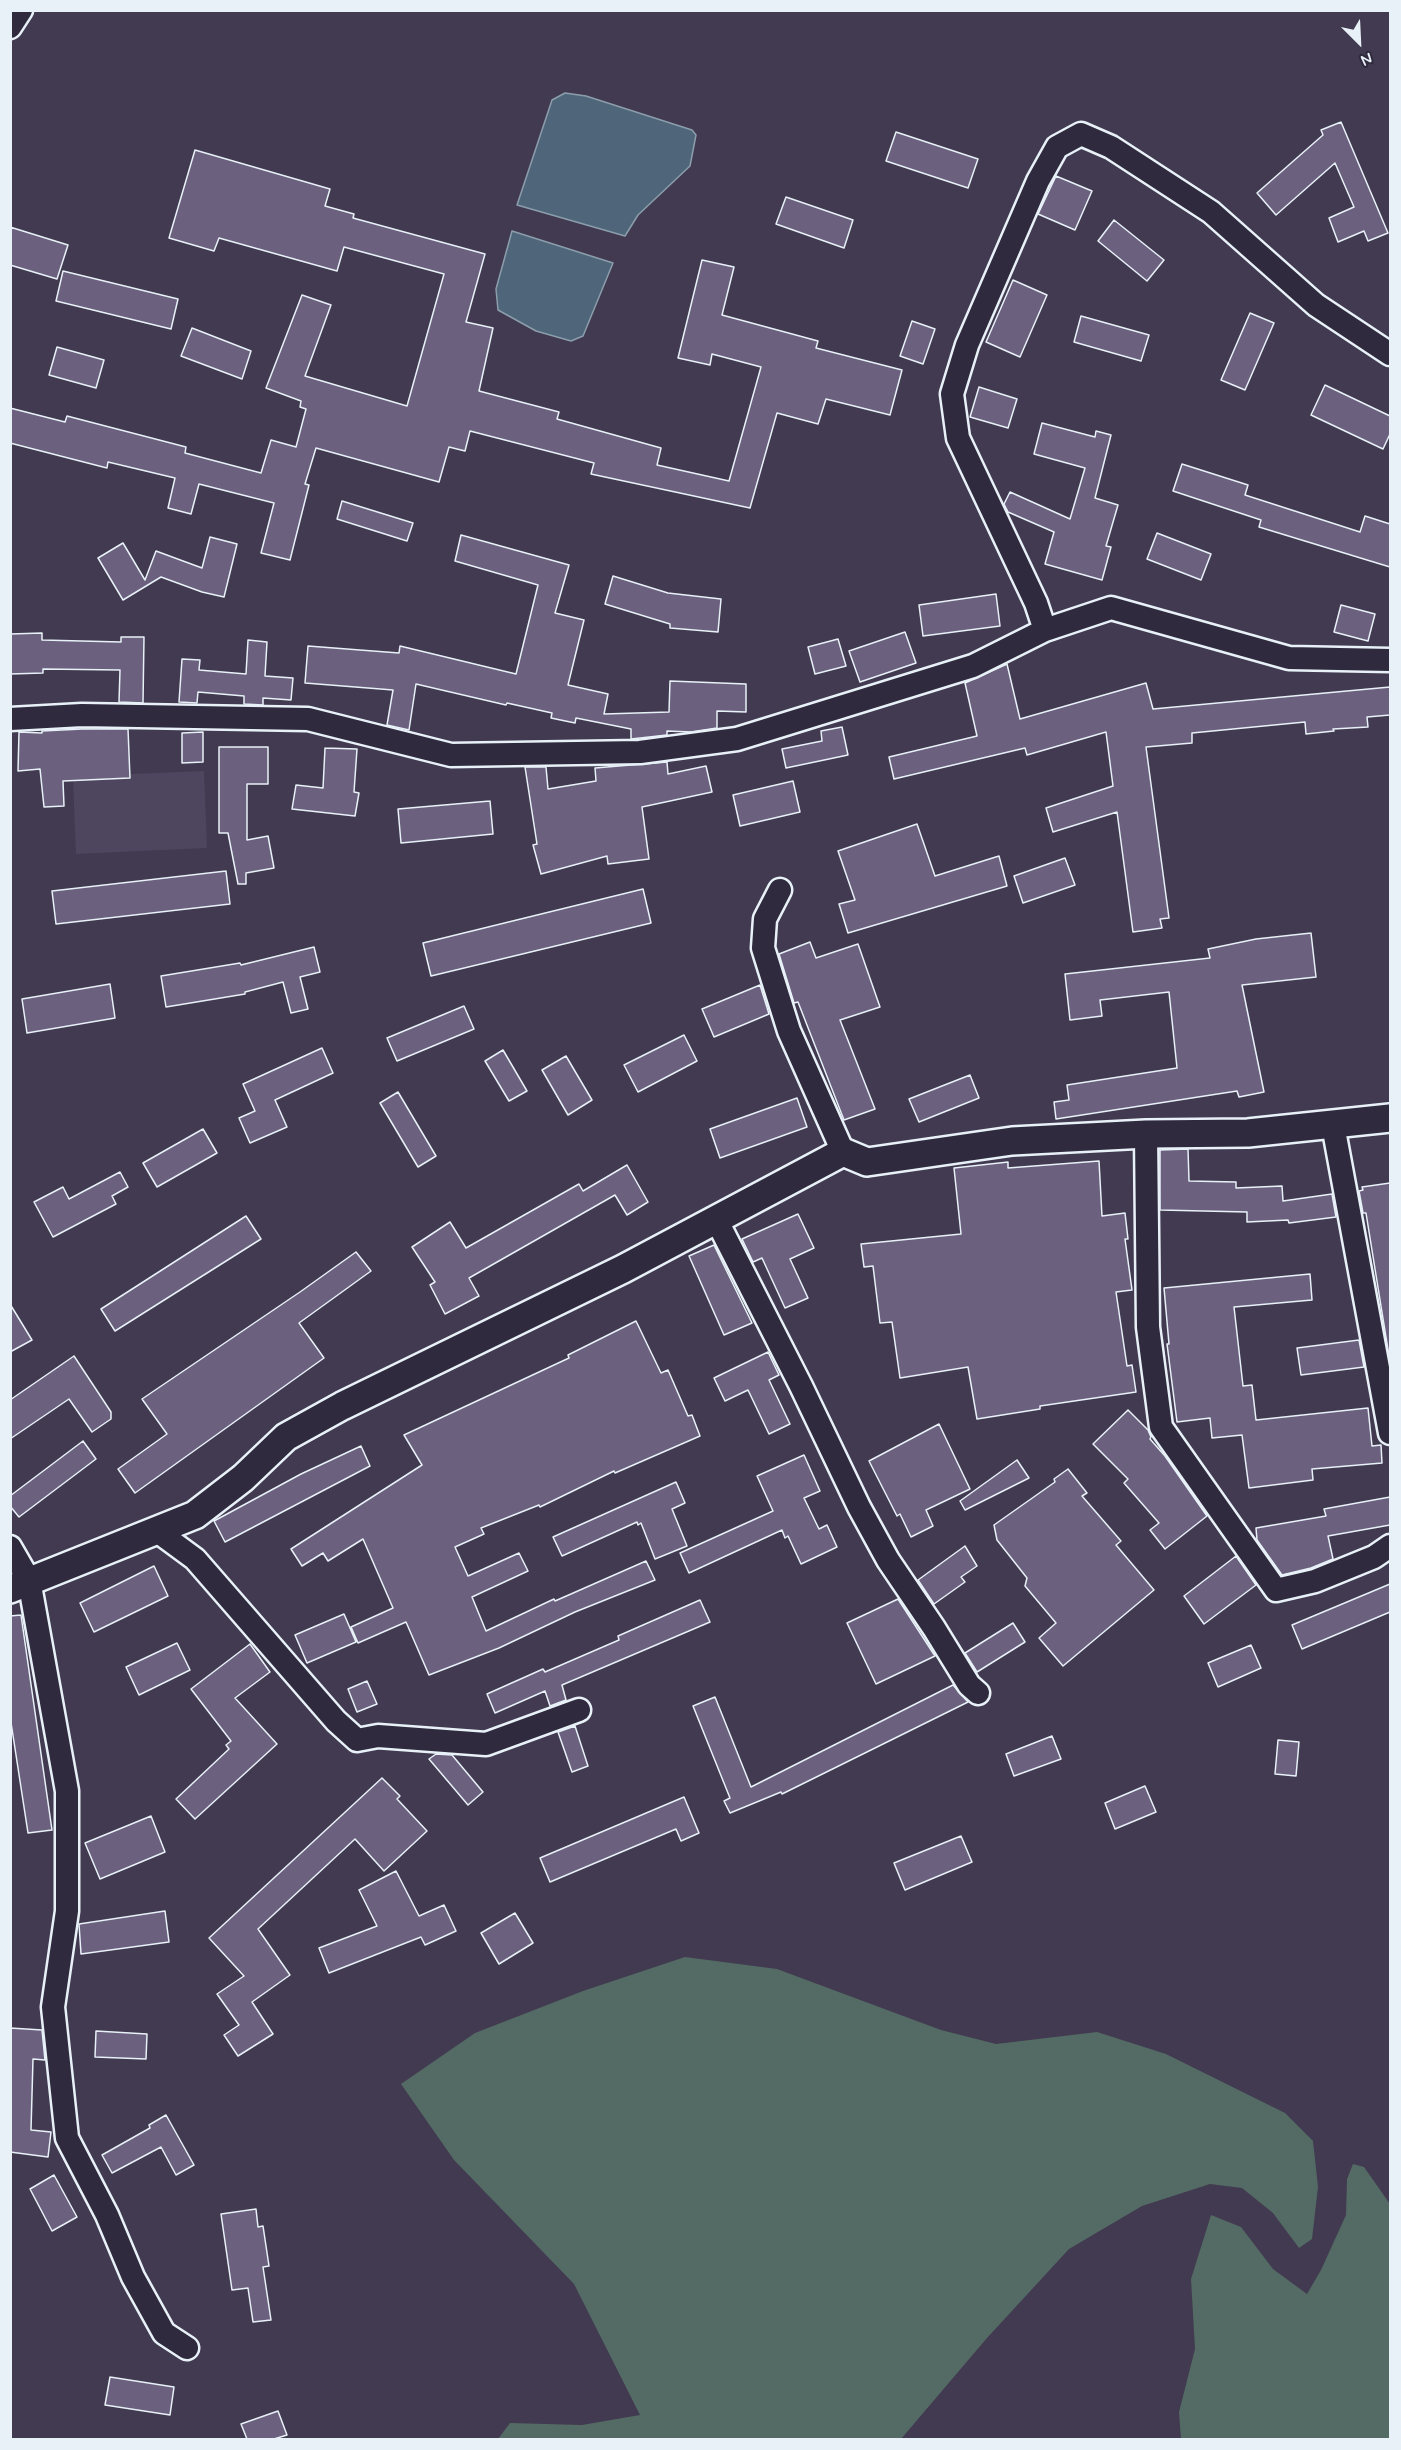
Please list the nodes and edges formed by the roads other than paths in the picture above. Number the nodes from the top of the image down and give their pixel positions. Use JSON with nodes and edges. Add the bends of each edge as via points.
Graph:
{"nodes":[{"id":1,"x":21,"y":10,"type":"edge"},
{"id":2,"x":10,"y":27,"type":"edge"},
{"id":3,"x":1390,"y":354,"type":"edge"},
{"id":4,"x":1045,"y":630,"type":"junction"},
{"id":5,"x":1390,"y":660,"type":"edge"},
{"id":6,"x":10,"y":719,"type":"edge"},
{"id":7,"x":780,"y":890,"type":"dead end"},
{"id":8,"x":1390,"y":1118,"type":"edge"},
{"id":9,"x":1333,"y":1125,"type":"junction"},
{"id":10,"x":1146,"y":1134,"type":"junction"},
{"id":11,"x":843,"y":1152,"type":"junction"},
{"id":12,"x":716,"y":1219,"type":"junction"},
{"id":13,"x":1390,"y":1433,"type":"edge"},
{"id":14,"x":157,"y":1532,"type":"junction"},
{"id":15,"x":1390,"y":1546,"type":"edge"},
{"id":16,"x":10,"y":1547,"type":"edge"},
{"id":17,"x":20,"y":1585,"type":"edge"},
{"id":18,"x":978,"y":1693,"type":"dead end"},
{"id":19,"x":579,"y":1710,"type":"dead end"},
{"id":20,"x":187,"y":2348,"type":"dead end"}],
"edges":[{"from":1,"to":2,"type":"street"},
{"from":3,"to":4,"type":"street","via":[[1316,305],[1211,212],[1111,147],[1081,134],[1057,147],[1038,181],[967,345],[952,394],[958,438]]},
{"from":4,"to":5,"type":"street","via":[[1112,608],[1289,658]]},
{"from":4,"to":6,"type":"street","via":[[973,666],[737,739],[640,752],[451,755],[308,719],[82,715]]},
{"from":7,"to":11,"type":"street","via":[[765,919],[763,948],[789,1031]]},
{"from":8,"to":9,"type":"street"},
{"from":9,"to":10,"type":"street","via":[[1248,1133]]},
{"from":9,"to":13,"type":"street"},
{"from":10,"to":11,"type":"street","via":[[1011,1141],[867,1162]]},
{"from":10,"to":15,"type":"street","via":[[1148,1327],[1161,1427],[1276,1590],[1316,1581],[1374,1557]]},
{"from":11,"to":12,"type":"street"},
{"from":12,"to":14,"type":"street","via":[[286,1437],[243,1478],[195,1515]]},
{"from":12,"to":18,"type":"street","via":[[888,1560]]},
{"from":14,"to":17,"type":"street"},
{"from":14,"to":19,"type":"street","via":[[195,1559],[357,1740],[378,1737],[486,1744]]},
{"from":16,"to":17,"type":"street"},
{"from":17,"to":20,"type":"street","via":[[67,1791],[68,1911],[53,2007],[67,2139],[164,2333]]}]}
